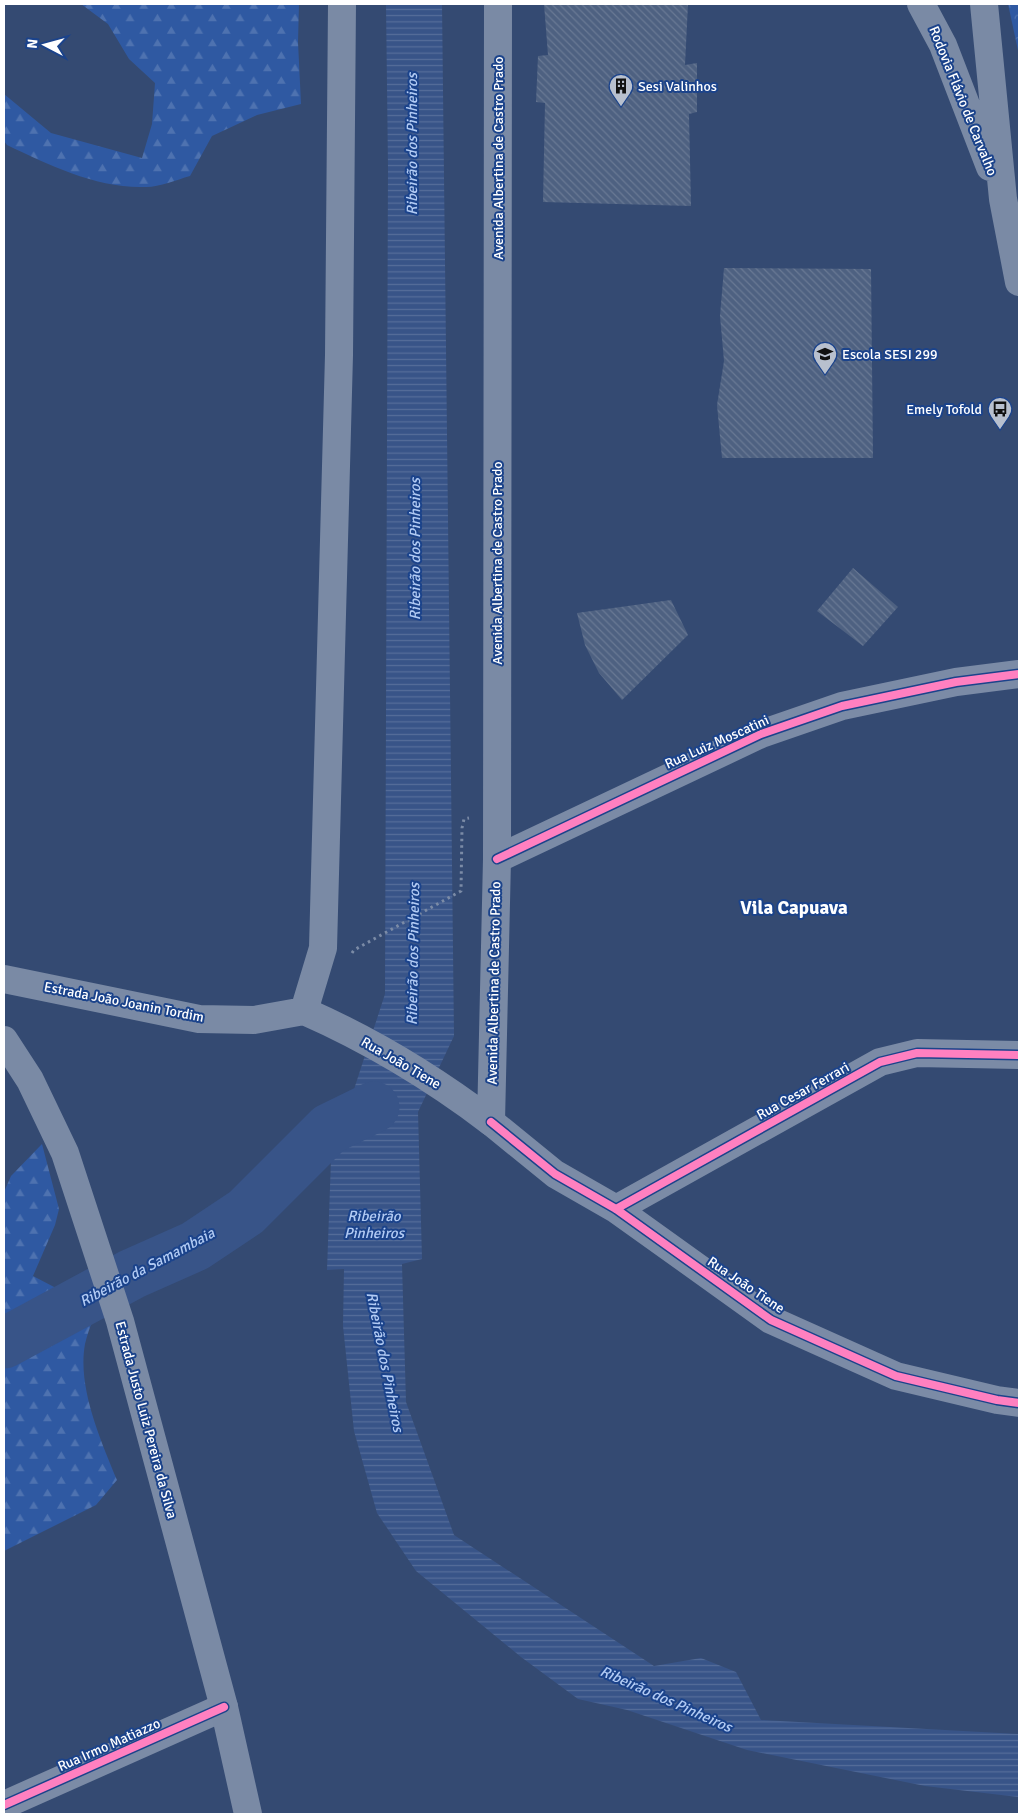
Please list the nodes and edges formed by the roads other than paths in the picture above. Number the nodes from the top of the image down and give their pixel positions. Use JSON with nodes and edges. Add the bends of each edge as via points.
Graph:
{"nodes":[{"id":1,"x":342,"y":4,"type":"edge"},
{"id":2,"x":498,"y":4,"type":"edge"},
{"id":3,"x":921,"y":4,"type":"edge"},
{"id":4,"x":984,"y":4,"type":"edge"},
{"id":5,"x":1003,"y":199,"type":"junction"},
{"id":6,"x":1019,"y":282,"type":"edge"},
{"id":7,"x":1019,"y":674,"type":"edge"},
{"id":8,"x":497,"y":859,"type":"junction"},
{"id":9,"x":4,"y":979,"type":"edge"},
{"id":10,"x":315,"y":1016,"type":"junction"},
{"id":11,"x":4,"y":1040,"type":"edge"},
{"id":12,"x":1019,"y":1055,"type":"edge"},
{"id":13,"x":491,"y":1122,"type":"junction"},
{"id":14,"x":616,"y":1209,"type":"junction"},
{"id":15,"x":1019,"y":1403,"type":"edge"},
{"id":16,"x":224,"y":1707,"type":"junction"},
{"id":17,"x":4,"y":1804,"type":"edge"},
{"id":18,"x":248,"y":1814,"type":"edge"}],
"edges":[{"from":1,"to":10,"type":"main road","via":[[339,355],[323,948]]},
{"from":2,"to":8,"type":"main road","name":"Avenida Albertina de Castro Prado"},
{"from":3,"to":5,"type":"main road","name":"Rodovia Flávio de Carvalho","via":[[943,45]]},
{"from":4,"to":5,"type":"main road","name":"Rodovia Flávio de Carvalho"},
{"from":5,"to":6,"type":"main road","name":"Rodovia Flávio de Carvalho"},
{"from":7,"to":8,"type":"street","name":"Rua Luiz Moscatini","via":[[956,682],[842,706],[761,734]]},
{"from":8,"to":13,"type":"main road","name":"Avenida Albertina de Castro Prado"},
{"from":9,"to":10,"type":"main road","name":"Estrada João Joanin Tordim","via":[[199,1019]]},
{"from":10,"to":13,"type":"main road","name":"Rua João Tiene","via":[[387,1053],[455,1094]]},
{"from":11,"to":16,"type":"main road","name":"Estrada Justo Luiz Pereira da Silva","via":[[30,1080],[65,1153],[120,1320]]},
{"from":12,"to":14,"type":"street","name":"Rua Cesar Ferrari","via":[[917,1053],[880,1062]]},
{"from":13,"to":14,"type":"street","name":"Rua João Tiene","via":[[555,1174]]},
{"from":14,"to":15,"type":"street","name":"Rua João Tiene","via":[[771,1320],[896,1376]]},
{"from":16,"to":17,"type":"street","name":"Rua Irmo Matiazzo"},
{"from":16,"to":18,"type":"main road","name":"Estrada Justo Luiz Pereira da Silva"}]}
